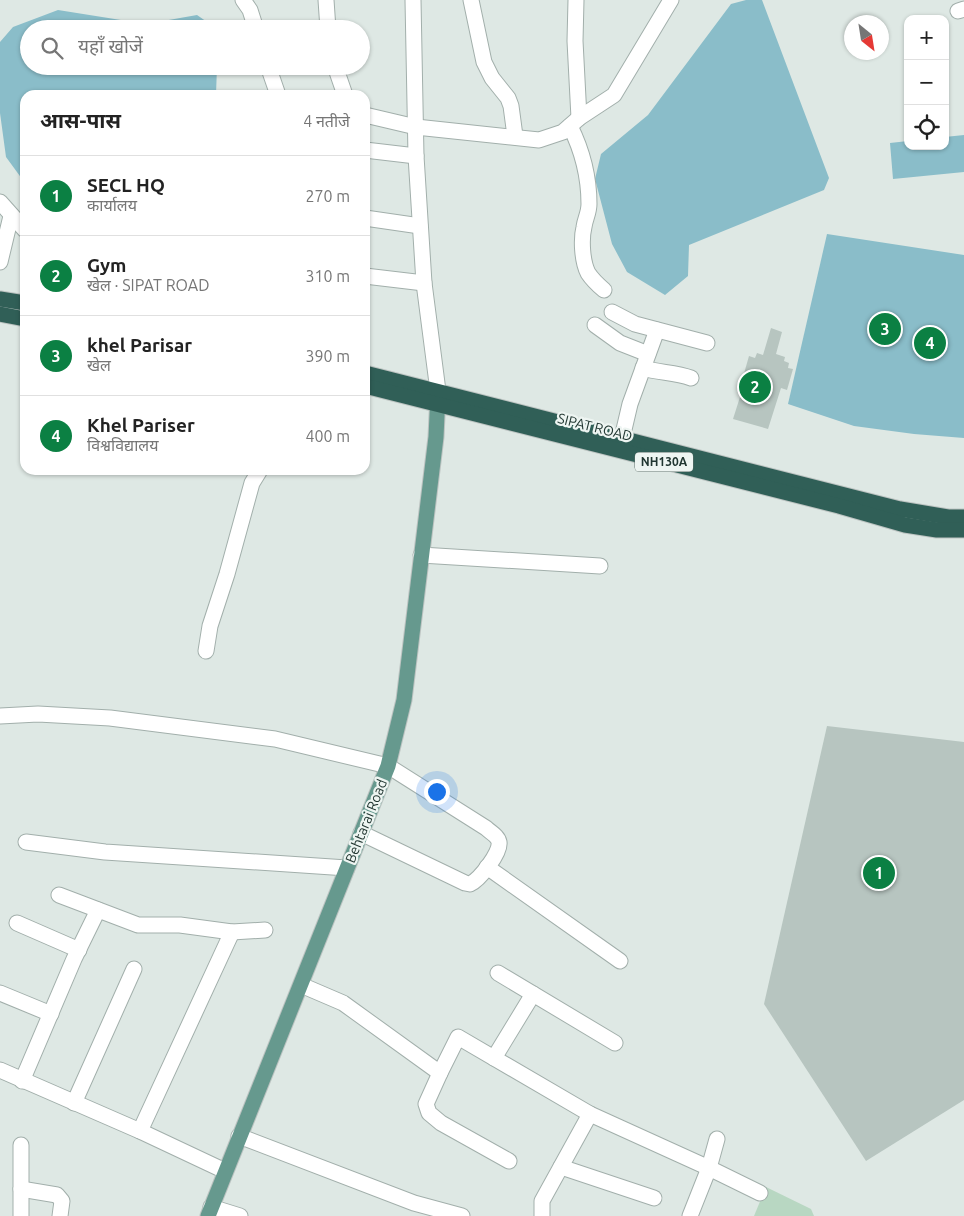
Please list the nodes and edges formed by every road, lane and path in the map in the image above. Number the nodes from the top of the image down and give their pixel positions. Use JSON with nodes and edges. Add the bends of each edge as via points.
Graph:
{"nodes":[{"id":1,"x":243,"y":0,"type":"edge"},
{"id":2,"x":326,"y":0,"type":"edge"},
{"id":3,"x":413,"y":0,"type":"edge"},
{"id":4,"x":471,"y":0,"type":"edge"},
{"id":5,"x":576,"y":0,"type":"edge"},
{"id":6,"x":671,"y":0,"type":"edge"},
{"id":7,"x":253,"y":20,"type":"edge"},
{"id":8,"x":327,"y":20,"type":"edge"},
{"id":9,"x":271,"y":75,"type":"edge"},
{"id":10,"x":338,"y":75,"type":"edge"},
{"id":11,"x":276,"y":90,"type":"edge"},
{"id":12,"x":343,"y":90,"type":"edge"},
{"id":13,"x":370,"y":116,"type":"edge"},
{"id":14,"x":574,"y":122,"type":"junction"},
{"id":15,"x":416,"y":127,"type":"junction"},
{"id":16,"x":515,"y":136,"type":"junction"},
{"id":17,"x":370,"y":151,"type":"edge"},
{"id":18,"x":416,"y":156,"type":"junction"},
{"id":19,"x":0,"y":202,"type":"edge"},
{"id":20,"x":11,"y":216,"type":"junction"},
{"id":21,"x":370,"y":219,"type":"edge"},
{"id":22,"x":20,"y":225,"type":"edge"},
{"id":23,"x":420,"y":226,"type":"junction"},
{"id":24,"x":0,"y":262,"type":"edge"},
{"id":25,"x":370,"y":277,"type":"edge"},
{"id":26,"x":424,"y":283,"type":"junction"},
{"id":27,"x":604,"y":290,"type":"dead end"},
{"id":28,"x":0,"y":299,"type":"edge"},
{"id":29,"x":20,"y":302,"type":"edge"},
{"id":30,"x":612,"y":312,"type":"dead end"},
{"id":31,"x":0,"y":314,"type":"edge"},
{"id":32,"x":20,"y":318,"type":"edge"},
{"id":33,"x":595,"y":326,"type":"dead end"},
{"id":34,"x":657,"y":330,"type":"junction"},
{"id":35,"x":707,"y":343,"type":"dead end"},
{"id":36,"x":645,"y":361,"type":"junction"},
{"id":37,"x":370,"y":375,"type":"edge"},
{"id":38,"x":691,"y":378,"type":"dead end"},
{"id":39,"x":370,"y":387,"type":"edge"},
{"id":40,"x":438,"y":398,"type":"junction"},
{"id":41,"x":622,"y":438,"type":"junction"},
{"id":42,"x":257,"y":475,"type":"edge"},
{"id":43,"x":964,"y":516,"type":"edge"},
{"id":44,"x":964,"y":530,"type":"edge"},
{"id":45,"x":421,"y":555,"type":"junction"},
{"id":46,"x":600,"y":566,"type":"dead end"},
{"id":47,"x":206,"y":652,"type":"dead end"},
{"id":48,"x":0,"y":716,"type":"edge"},
{"id":49,"x":388,"y":766,"type":"junction"},
{"id":50,"x":361,"y":833,"type":"junction"},
{"id":51,"x":26,"y":842,"type":"dead end"},
{"id":52,"x":487,"y":867,"type":"junction"},
{"id":53,"x":347,"y":868,"type":"junction"},
{"id":54,"x":59,"y":895,"type":"dead end"},
{"id":55,"x":98,"y":910,"type":"junction"},
{"id":56,"x":17,"y":923,"type":"dead end"},
{"id":57,"x":265,"y":930,"type":"dead end"},
{"id":58,"x":232,"y":932,"type":"junction"},
{"id":59,"x":79,"y":950,"type":"junction"},
{"id":60,"x":620,"y":961,"type":"dead end"},
{"id":61,"x":134,"y":969,"type":"dead end"},
{"id":62,"x":498,"y":973,"type":"dead end"},
{"id":63,"x":301,"y":985,"type":"junction"},
{"id":64,"x":0,"y":993,"type":"edge"},
{"id":65,"x":533,"y":994,"type":"junction"},
{"id":66,"x":51,"y":1014,"type":"junction"},
{"id":67,"x":615,"y":1044,"type":"dead end"},
{"id":68,"x":494,"y":1058,"type":"junction"},
{"id":69,"x":0,"y":1070,"type":"edge"},
{"id":70,"x":440,"y":1073,"type":"junction"},
{"id":71,"x":22,"y":1081,"type":"junction"},
{"id":72,"x":74,"y":1103,"type":"junction"},
{"id":73,"x":590,"y":1114,"type":"junction"},
{"id":74,"x":140,"y":1131,"type":"junction"},
{"id":75,"x":240,"y":1136,"type":"junction"},
{"id":76,"x":717,"y":1139,"type":"dead end"},
{"id":77,"x":21,"y":1145,"type":"dead end"},
{"id":78,"x":509,"y":1161,"type":"dead end"},
{"id":79,"x":561,"y":1167,"type":"junction"},
{"id":80,"x":709,"y":1168,"type":"junction"},
{"id":81,"x":225,"y":1171,"type":"junction"},
{"id":82,"x":21,"y":1188,"type":"junction"},
{"id":83,"x":760,"y":1194,"type":"dead end"},
{"id":84,"x":654,"y":1198,"type":"dead end"},
{"id":85,"x":210,"y":1211,"type":"edge"},
{"id":86,"x":21,"y":1216,"type":"edge"},
{"id":87,"x":60,"y":1216,"type":"edge"},
{"id":88,"x":240,"y":1216,"type":"edge"},
{"id":89,"x":462,"y":1216,"type":"edge"},
{"id":90,"x":542,"y":1216,"type":"edge"},
{"id":91,"x":690,"y":1216,"type":"edge"}],
"edges":[{"from":1,"to":7,"type":"street"},
{"from":2,"to":8,"type":"street"},
{"from":3,"to":15,"type":"street"},
{"from":4,"to":16,"type":"street","via":[[484,62],[508,98]]},
{"from":5,"to":14,"type":"street"},
{"from":6,"to":14,"type":"street","via":[[614,95]]},
{"from":9,"to":11,"type":"street"},
{"from":10,"to":12,"type":"street"},
{"from":13,"to":15,"type":"street"},
{"from":14,"to":16,"type":"street","via":[[563,132],[539,140]]},
{"from":14,"to":27,"type":"street","via":[[583,156],[589,204],[583,228],[585,264]]},
{"from":15,"to":16,"type":"street"},
{"from":15,"to":18,"type":"street"},
{"from":17,"to":18,"type":"street"},
{"from":18,"to":23,"type":"street"},
{"from":19,"to":20,"type":"street"},
{"from":20,"to":22,"type":"street"},
{"from":20,"to":24,"type":"street"},
{"from":21,"to":23,"type":"street"},
{"from":23,"to":26,"type":"street"},
{"from":25,"to":26,"type":"street"},
{"from":26,"to":40,"type":"street"},
{"from":28,"to":29,"type":"highway"},
{"from":30,"to":34,"type":"street","via":[[635,324]]},
{"from":31,"to":32,"type":"highway"},
{"from":33,"to":36,"type":"street"},
{"from":34,"to":35,"type":"street"},
{"from":34,"to":36,"type":"street"},
{"from":36,"to":38,"type":"street","via":[[653,371]]},
{"from":36,"to":41,"type":"street"},
{"from":37,"to":40,"type":"highway","name":"SIPAT ROAD","number":"NH130A"},
{"from":39,"to":40,"type":"highway","name":"SIPAT ROAD","number":"NH130A"},
{"from":40,"to":41,"type":"highway","name":"SIPAT ROAD","number":"NH130A"},
{"from":40,"to":44,"type":"highway","name":"SIPAT ROAD","number":"NH130A","via":[[905,525]]},
{"from":40,"to":45,"type":"main road","name":"Behtarai Road"},
{"from":41,"to":43,"type":"highway","name":"SIPAT ROAD","number":"NH130A","via":[[900,510]]},
{"from":42,"to":47,"type":"street","via":[[210,626]]},
{"from":45,"to":46,"type":"street"},
{"from":45,"to":49,"type":"main road","name":"Behtarai Road","via":[[404,700]]},
{"from":48,"to":49,"type":"street","via":[[38,714],[110,718],[275,739]]},
{"from":49,"to":50,"type":"main road","name":"Behtarai Road"},
{"from":49,"to":52,"type":"street","via":[[497,837],[499,847]]},
{"from":50,"to":52,"type":"street","via":[[465,883],[474,883]]},
{"from":50,"to":53,"type":"main road","name":"Behtarai Road"},
{"from":51,"to":53,"type":"street","via":[[105,852]]},
{"from":52,"to":60,"type":"street"},
{"from":53,"to":63,"type":"main road","name":"Behtarai Road"},
{"from":54,"to":55,"type":"street"},
{"from":55,"to":58,"type":"street","via":[[138,925],[180,925]]},
{"from":55,"to":59,"type":"street"},
{"from":56,"to":59,"type":"street"},
{"from":57,"to":58,"type":"street"},
{"from":58,"to":74,"type":"street"},
{"from":59,"to":66,"type":"street"},
{"from":61,"to":72,"type":"street"},
{"from":62,"to":65,"type":"street"},
{"from":63,"to":70,"type":"street","via":[[342,1003]]},
{"from":63,"to":75,"type":"main road","name":"Behtarai Road"},
{"from":64,"to":66,"type":"street"},
{"from":65,"to":67,"type":"street"},
{"from":65,"to":68,"type":"street"},
{"from":66,"to":71,"type":"street"},
{"from":68,"to":70,"type":"street","via":[[458,1037]]},
{"from":68,"to":73,"type":"street"},
{"from":69,"to":71,"type":"street"},
{"from":70,"to":78,"type":"street","via":[[426,1104],[429,1113]]},
{"from":71,"to":72,"type":"street"},
{"from":72,"to":74,"type":"street"},
{"from":73,"to":79,"type":"street"},
{"from":73,"to":80,"type":"street"},
{"from":74,"to":81,"type":"street"},
{"from":75,"to":81,"type":"main road","name":"Behtarai Road"},
{"from":75,"to":89,"type":"street","via":[[414,1203]]},
{"from":76,"to":80,"type":"street"},
{"from":77,"to":82,"type":"street"},
{"from":79,"to":84,"type":"street"},
{"from":79,"to":90,"type":"street","via":[[542,1201]]},
{"from":80,"to":83,"type":"street"},
{"from":80,"to":91,"type":"street"},
{"from":81,"to":85,"type":"main road","name":"Behtarai Road"},
{"from":82,"to":86,"type":"street"},
{"from":82,"to":87,"type":"street","via":[[57,1195],[62,1201]]},
{"from":85,"to":88,"type":"street"}]}
